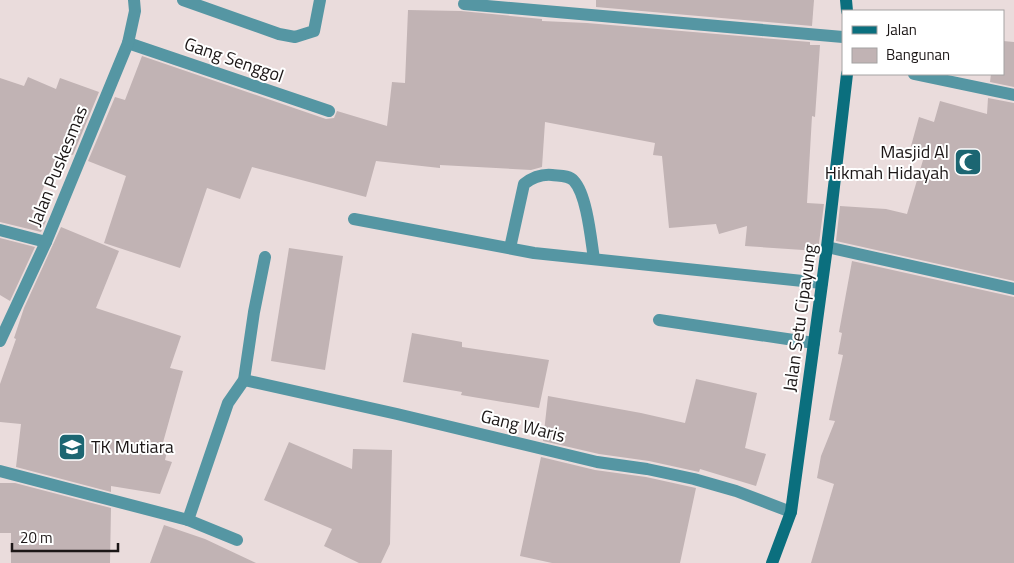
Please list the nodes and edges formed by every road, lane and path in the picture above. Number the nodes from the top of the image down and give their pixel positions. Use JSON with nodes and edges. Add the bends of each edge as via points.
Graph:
{"nodes":[{"id":1,"x":134,"y":0,"type":"edge"},
{"id":2,"x":183,"y":0,"type":"edge"},
{"id":3,"x":320,"y":0,"type":"edge"},
{"id":4,"x":464,"y":4,"type":"dead end"},
{"id":5,"x":842,"y":37,"type":"edge"},
{"id":6,"x":128,"y":42,"type":"junction"},
{"id":7,"x":847,"y":75,"type":"edge"},
{"id":8,"x":919,"y":75,"type":"edge"},
{"id":9,"x":1014,"y":95,"type":"edge"},
{"id":10,"x":329,"y":111,"type":"dead end"},
{"id":11,"x":354,"y":219,"type":"dead end"},
{"id":12,"x":0,"y":230,"type":"edge"},
{"id":13,"x":46,"y":242,"type":"junction"},
{"id":14,"x":827,"y":247,"type":"junction"},
{"id":15,"x":510,"y":248,"type":"junction"},
{"id":16,"x":265,"y":257,"type":"dead end"},
{"id":17,"x":594,"y":259,"type":"junction"},
{"id":18,"x":822,"y":283,"type":"junction"},
{"id":19,"x":1014,"y":289,"type":"edge"},
{"id":20,"x":658,"y":320,"type":"dead end"},
{"id":21,"x":0,"y":341,"type":"edge"},
{"id":22,"x":814,"y":343,"type":"junction"},
{"id":23,"x":244,"y":380,"type":"junction"},
{"id":24,"x":0,"y":471,"type":"edge"},
{"id":25,"x":791,"y":512,"type":"junction"},
{"id":26,"x":188,"y":520,"type":"junction"},
{"id":27,"x":237,"y":540,"type":"dead end"},
{"id":28,"x":772,"y":563,"type":"edge"}],
"edges":[{"from":1,"to":6,"type":"street","name":"Jalan Puskesmas"},
{"from":2,"to":3,"type":"street","via":[[295,37],[314,31]]},
{"from":4,"to":5,"type":"street"},
{"from":6,"to":10,"type":"street","name":"Gang Senggol"},
{"from":6,"to":13,"type":"street","name":"Jalan Puskesmas"},
{"from":7,"to":14,"type":"street","name":"Jalan Setu Cipayung"},
{"from":8,"to":9,"type":"street"},
{"from":11,"to":15,"type":"street"},
{"from":12,"to":13,"type":"street"},
{"from":13,"to":21,"type":"street","name":"Jalan Puskesmas"},
{"from":14,"to":18,"type":"street","name":"Jalan Setu Cipayung"},
{"from":14,"to":19,"type":"street"},
{"from":15,"to":17,"type":"street"},
{"from":15,"to":17,"type":"street","via":[[524,184],[546,174],[565,176],[574,181],[580,193],[589,221]]},
{"from":16,"to":23,"type":"street"},
{"from":17,"to":18,"type":"street"},
{"from":18,"to":22,"type":"street","name":"Jalan Setu Cipayung"},
{"from":20,"to":22,"type":"street"},
{"from":22,"to":25,"type":"street","name":"Jalan Setu Cipayung"},
{"from":23,"to":25,"type":"street","name":"Gang Waris","via":[[597,462],[694,479]]},
{"from":23,"to":26,"type":"street","via":[[228,403]]},
{"from":24,"to":26,"type":"street"},
{"from":25,"to":28,"type":"street","name":"Jalan Setu Cipayung"},
{"from":26,"to":27,"type":"street"}]}
